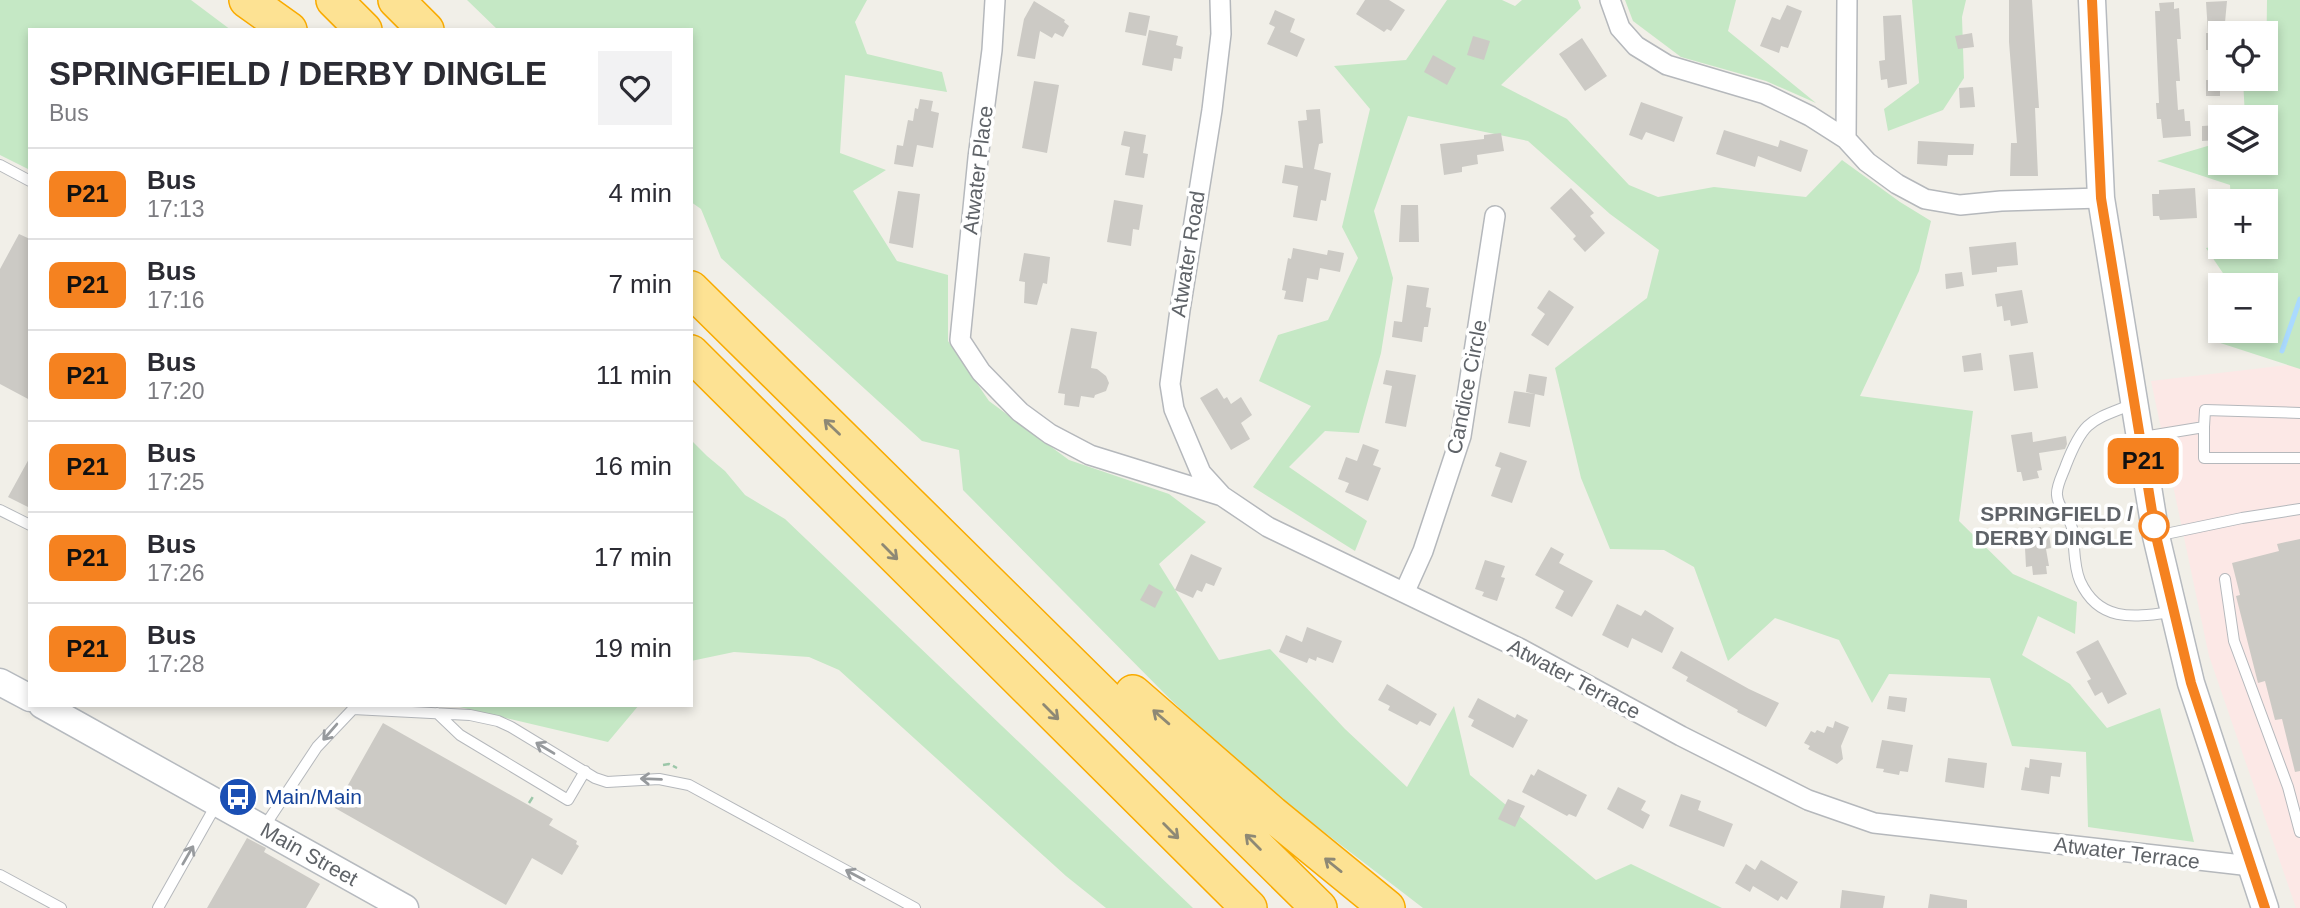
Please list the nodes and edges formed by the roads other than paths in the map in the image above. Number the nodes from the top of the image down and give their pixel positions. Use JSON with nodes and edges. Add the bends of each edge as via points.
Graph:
{"nodes":[{"id":1,"x":247,"y":0,"type":"edge"},
{"id":2,"x":334,"y":0,"type":"edge"},
{"id":3,"x":396,"y":0,"type":"edge"},
{"id":4,"x":995,"y":0,"type":"edge"},
{"id":5,"x":1220,"y":0,"type":"edge"},
{"id":6,"x":1610,"y":0,"type":"edge"},
{"id":7,"x":1847,"y":0,"type":"edge"},
{"id":8,"x":2092,"y":0,"type":"edge"},
{"id":9,"x":286,"y":28,"type":"edge"},
{"id":10,"x":362,"y":28,"type":"edge"},
{"id":11,"x":424,"y":28,"type":"edge"},
{"id":12,"x":1846,"y":139,"type":"junction"},
{"id":13,"x":0,"y":165,"type":"edge"},
{"id":14,"x":28,"y":180,"type":"edge"},
{"id":15,"x":2101,"y":198,"type":"junction"},
{"id":16,"x":1495,"y":216,"type":"dead end"},
{"id":17,"x":693,"y":291,"type":"edge"},
{"id":18,"x":960,"y":340,"type":"joint"},
{"id":19,"x":693,"y":355,"type":"edge"},
{"id":20,"x":693,"y":370,"type":"edge"},
{"id":21,"x":2133,"y":404,"type":"junction"},
{"id":22,"x":2300,"y":413,"type":"edge"},
{"id":23,"x":2204,"y":427,"type":"junction"},
{"id":24,"x":2139,"y":437,"type":"junction"},
{"id":25,"x":2300,"y":458,"type":"edge"},
{"id":26,"x":881,"y":475,"type":"junction"},
{"id":27,"x":1222,"y":496,"type":"junction"},
{"id":28,"x":842,"y":504,"type":"junction"},
{"id":29,"x":2300,"y":509,"type":"edge"},
{"id":30,"x":0,"y":510,"type":"edge"},
{"id":31,"x":28,"y":524,"type":"edge"},
{"id":32,"x":2156,"y":536,"type":"junction"},
{"id":33,"x":2225,"y":579,"type":"dead end"},
{"id":34,"x":1405,"y":591,"type":"junction"},
{"id":35,"x":2173,"y":612,"type":"junction"},
{"id":36,"x":0,"y":682,"type":"edge"},
{"id":37,"x":28,"y":697,"type":"edge"},
{"id":38,"x":47,"y":707,"type":"edge"},
{"id":39,"x":437,"y":713,"type":"junction"},
{"id":40,"x":585,"y":771,"type":"junction"},
{"id":41,"x":217,"y":802,"type":"junction"},
{"id":42,"x":264,"y":828,"type":"junction"},
{"id":43,"x":2300,"y":832,"type":"edge"},
{"id":44,"x":2251,"y":866,"type":"junction"},
{"id":45,"x":0,"y":875,"type":"edge"},
{"id":46,"x":61,"y":908,"type":"edge"},
{"id":47,"x":158,"y":908,"type":"edge"},
{"id":48,"x":405,"y":908,"type":"edge"},
{"id":49,"x":915,"y":908,"type":"edge"},
{"id":50,"x":1249,"y":908,"type":"edge"},
{"id":51,"x":1319,"y":908,"type":"edge"},
{"id":52,"x":1387,"y":908,"type":"edge"},
{"id":53,"x":2265,"y":908,"type":"edge"}],
"edges":[{"from":1,"to":9,"type":"highway"},
{"from":2,"to":10,"type":"highway"},
{"from":3,"to":11,"type":"highway"},
{"from":4,"to":18,"type":"street","name":"Atwater Place"},
{"from":5,"to":27,"type":"street","name":"Atwater Road","via":[[1212,110],[1170,384],[1174,409],[1201,473]]},
{"from":6,"to":12,"type":"street","via":[[1620,28],[1636,46],[1667,65],[1765,94]]},
{"from":7,"to":12,"type":"street"},
{"from":8,"to":15,"type":"main road"},
{"from":12,"to":15,"type":"street","via":[[1867,162],[1925,199],[1960,205]]},
{"from":13,"to":14,"type":"lane"},
{"from":15,"to":21,"type":"main road"},
{"from":16,"to":34,"type":"street","name":"Candice Circle","via":[[1461,436]]},
{"from":26,"to":17,"type":"highway","one_way":true},
{"from":18,"to":27,"type":"street","name":"Atwater Terrace","via":[[981,372],[1020,412],[1050,434],[1090,455]]},
{"from":19,"to":28,"type":"highway"},
{"from":20,"to":28,"type":"highway"},
{"from":21,"to":24,"type":"main road"},
{"from":21,"to":35,"type":"lane","via":[[2096,418],[2081,433],[2056,493],[2060,508],[2069,517],[2080,580],[2092,599],[2104,610],[2121,615]]},
{"from":22,"to":23,"type":"lane","via":[[2205,410]]},
{"from":23,"to":24,"type":"lane"},
{"from":23,"to":25,"type":"lane","via":[[2204,458]]},
{"from":24,"to":32,"type":"main road"},
{"from":51,"to":26,"type":"highway","one_way":true},
{"from":52,"to":26,"type":"highway","one_way":true},
{"from":27,"to":34,"type":"street","name":"Atwater Terrace","via":[[1268,527]]},
{"from":28,"to":50,"type":"highway","one_way":true},
{"from":29,"to":32,"type":"lane"},
{"from":30,"to":31,"type":"lane"},
{"from":32,"to":35,"type":"main road"},
{"from":33,"to":43,"type":"lane","via":[[2234,640]]},
{"from":34,"to":44,"type":"street","name":"Atwater Terrace","via":[[1704,748],[1849,816],[1874,823]]},
{"from":35,"to":44,"type":"main road","via":[[2191,683]]},
{"from":36,"to":37,"type":"main road"},
{"from":38,"to":41,"type":"main road","name":"Main Street"},
{"from":40,"to":39,"type":"lane","one_way":true,"via":[[498,720]]},
{"from":39,"to":40,"type":"lane","via":[[460,736],[568,800]]},
{"from":39,"to":42,"type":"lane","one_way":true,"via":[[353,709],[317,747]]},
{"from":49,"to":40,"type":"lane","one_way":true,"via":[[688,785],[659,779],[607,782]]},
{"from":41,"to":42,"type":"main road","name":"Main Street"},
{"from":47,"to":41,"type":"lane","one_way":true},
{"from":42,"to":48,"type":"main road","name":"Main Street"},
{"from":44,"to":53,"type":"main road"},
{"from":45,"to":46,"type":"lane"}]}
